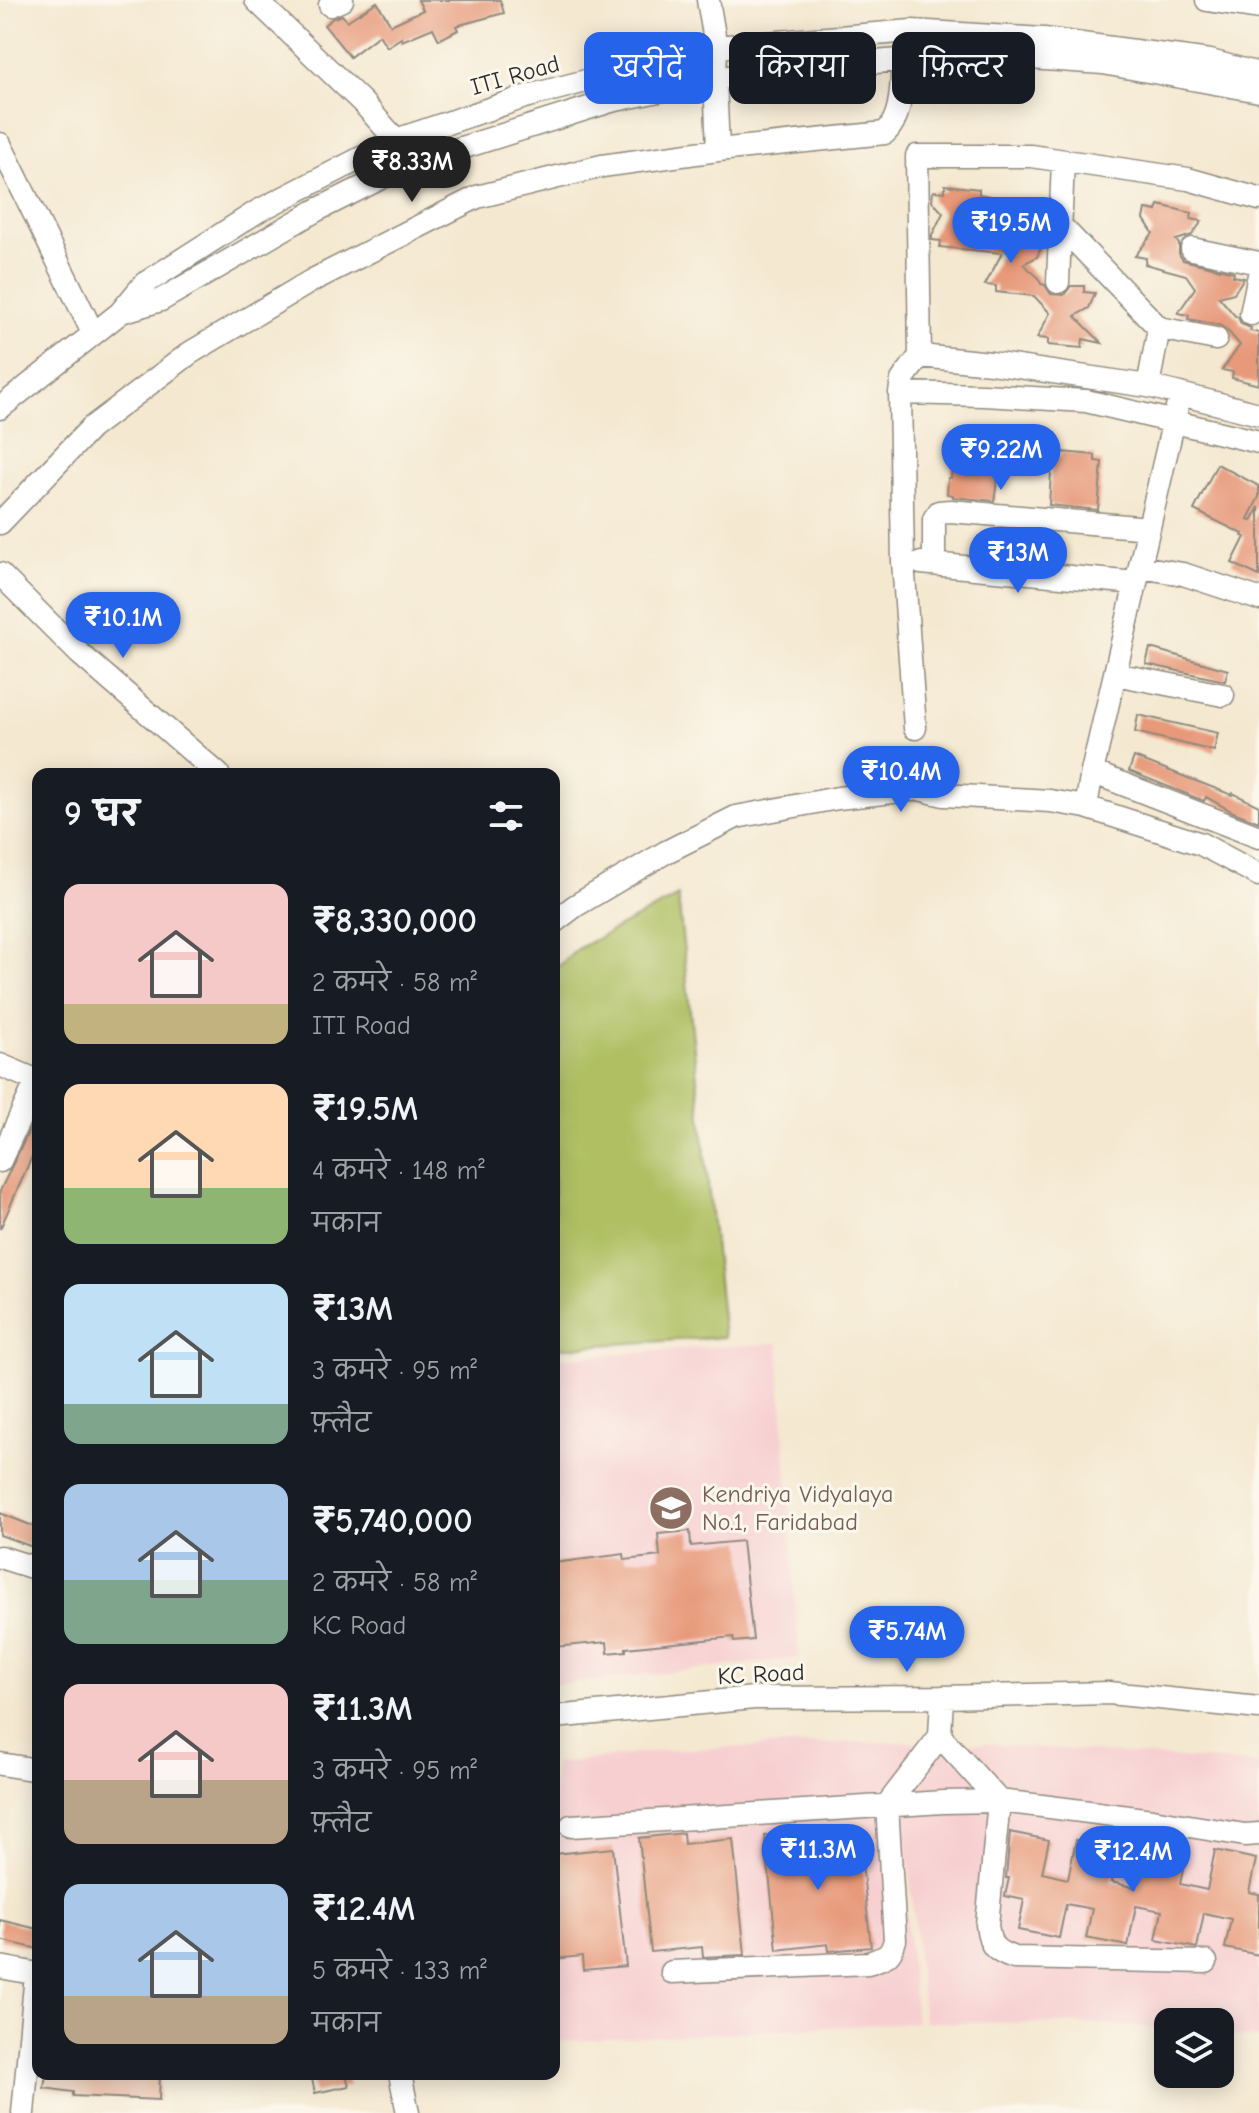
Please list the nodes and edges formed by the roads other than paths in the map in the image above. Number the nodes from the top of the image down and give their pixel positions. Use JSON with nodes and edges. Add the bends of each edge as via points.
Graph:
{"nodes":[{"id":1,"x":256,"y":0,"type":"edge"},
{"id":2,"x":708,"y":0,"type":"edge"},
{"id":3,"x":1207,"y":0,"type":"edge"},
{"id":4,"x":1259,"y":8,"type":"edge"},
{"id":5,"x":716,"y":47,"type":"junction"},
{"id":6,"x":1035,"y":58,"type":"edge"},
{"id":7,"x":892,"y":61,"type":"edge"},
{"id":8,"x":1259,"y":74,"type":"edge"},
{"id":9,"x":715,"y":79,"type":"junction"},
{"id":10,"x":1259,"y":91,"type":"edge"},
{"id":11,"x":898,"y":104,"type":"edge"},
{"id":12,"x":396,"y":140,"type":"junction"},
{"id":13,"x":0,"y":144,"type":"edge"},
{"id":14,"x":718,"y":150,"type":"junction"},
{"id":15,"x":1063,"y":161,"type":"junction"},
{"id":16,"x":407,"y":165,"type":"junction"},
{"id":17,"x":1259,"y":199,"type":"edge"},
{"id":18,"x":992,"y":222,"type":"dead end"},
{"id":19,"x":1060,"y":225,"type":"junction"},
{"id":20,"x":1192,"y":249,"type":"dead end"},
{"id":21,"x":1259,"y":263,"type":"edge"},
{"id":22,"x":1259,"y":275,"type":"edge"},
{"id":23,"x":1058,"y":282,"type":"dead end"},
{"id":24,"x":120,"y":313,"type":"junction"},
{"id":25,"x":1251,"y":314,"type":"dead end"},
{"id":26,"x":1159,"y":328,"type":"junction"},
{"id":27,"x":93,"y":333,"type":"junction"},
{"id":28,"x":1216,"y":339,"type":"dead end"},
{"id":29,"x":920,"y":356,"type":"junction"},
{"id":30,"x":1148,"y":386,"type":"junction"},
{"id":31,"x":900,"y":393,"type":"junction"},
{"id":32,"x":1180,"y":394,"type":"junction"},
{"id":33,"x":0,"y":408,"type":"edge"},
{"id":34,"x":1259,"y":414,"type":"edge"},
{"id":35,"x":1174,"y":421,"type":"junction"},
{"id":36,"x":1259,"y":442,"type":"edge"},
{"id":37,"x":0,"y":523,"type":"edge"},
{"id":38,"x":1149,"y":528,"type":"junction"},
{"id":39,"x":903,"y":561,"type":"junction"},
{"id":40,"x":934,"y":564,"type":"junction"},
{"id":41,"x":0,"y":574,"type":"edge"},
{"id":42,"x":1138,"y":575,"type":"junction"},
{"id":43,"x":1259,"y":599,"type":"edge"},
{"id":44,"x":1115,"y":674,"type":"junction"},
{"id":45,"x":1223,"y":695,"type":"dead end"},
{"id":46,"x":915,"y":728,"type":"dead end"},
{"id":47,"x":211,"y":768,"type":"edge"},
{"id":48,"x":1092,"y":772,"type":"junction"},
{"id":49,"x":1086,"y":807,"type":"junction"},
{"id":50,"x":1259,"y":837,"type":"edge"},
{"id":51,"x":1259,"y":875,"type":"edge"},
{"id":52,"x":560,"y":917,"type":"edge"},
{"id":53,"x":0,"y":1065,"type":"edge"},
{"id":54,"x":32,"y":1078,"type":"edge"},
{"id":55,"x":32,"y":1093,"type":"edge"},
{"id":56,"x":0,"y":1161,"type":"edge"},
{"id":57,"x":0,"y":1557,"type":"edge"},
{"id":58,"x":32,"y":1567,"type":"edge"},
{"id":59,"x":942,"y":1697,"type":"junction"},
{"id":60,"x":1259,"y":1708,"type":"edge"},
{"id":61,"x":560,"y":1716,"type":"edge"},
{"id":62,"x":940,"y":1736,"type":"junction"},
{"id":63,"x":0,"y":1764,"type":"edge"},
{"id":64,"x":32,"y":1769,"type":"edge"},
{"id":65,"x":999,"y":1801,"type":"junction"},
{"id":66,"x":887,"y":1805,"type":"junction"},
{"id":67,"x":571,"y":1826,"type":"dead end"},
{"id":68,"x":1259,"y":1834,"type":"edge"},
{"id":69,"x":1206,"y":1962,"type":"dead end"},
{"id":70,"x":0,"y":1967,"type":"edge"},
{"id":71,"x":672,"y":1972,"type":"dead end"},
{"id":72,"x":32,"y":1973,"type":"edge"},
{"id":73,"x":32,"y":2024,"type":"edge"},
{"id":74,"x":401,"y":2080,"type":"edge"},
{"id":75,"x":23,"y":2113,"type":"edge"},
{"id":76,"x":408,"y":2113,"type":"edge"}],
"edges":[{"from":1,"to":12,"type":"street"},
{"from":2,"to":5,"type":"street"},
{"from":3,"to":4,"type":"street"},
{"from":5,"to":8,"type":"street","name":"ITI Road","via":[[912,31],[1044,39],[1210,61]]},
{"from":5,"to":9,"type":"street"},
{"from":5,"to":12,"type":"street","name":"ITI Road","via":[[525,97]]},
{"from":6,"to":10,"type":"street","name":"ITI Road","via":[[1103,63]]},
{"from":7,"to":9,"type":"street","name":"ITI Road"},
{"from":9,"to":14,"type":"street"},
{"from":9,"to":16,"type":"street","name":"ITI Road","via":[[611,101]]},
{"from":11,"to":14,"type":"street","via":[[885,133]]},
{"from":12,"to":16,"type":"street"},
{"from":12,"to":24,"type":"street","name":"ITI Road","via":[[258,211],[144,284]]},
{"from":13,"to":27,"type":"street"},
{"from":14,"to":37,"type":"street","via":[[602,166],[477,197],[313,280],[190,353],[91,428]]},
{"from":15,"to":17,"type":"street","via":[[1188,179]]},
{"from":15,"to":19,"type":"street"},
{"from":15,"to":29,"type":"street","via":[[917,156]]},
{"from":16,"to":24,"type":"street","name":"ITI Road","via":[[161,300]]},
{"from":18,"to":19,"type":"street"},
{"from":19,"to":23,"type":"street"},
{"from":19,"to":26,"type":"street"},
{"from":20,"to":21,"type":"street"},
{"from":22,"to":25,"type":"street"},
{"from":24,"to":27,"type":"street","name":"ITI Road"},
{"from":26,"to":28,"type":"street"},
{"from":26,"to":30,"type":"street"},
{"from":27,"to":33,"type":"street","name":"ITI Road"},
{"from":29,"to":30,"type":"street"},
{"from":29,"to":31,"type":"street","via":[[902,380]]},
{"from":30,"to":32,"type":"street"},
{"from":31,"to":35,"type":"street","via":[[1086,401]]},
{"from":31,"to":39,"type":"street"},
{"from":32,"to":34,"type":"street"},
{"from":32,"to":35,"type":"street"},
{"from":35,"to":36,"type":"street"},
{"from":35,"to":38,"type":"street"},
{"from":38,"to":40,"type":"street","via":[[939,512],[934,519]]},
{"from":38,"to":42,"type":"street"},
{"from":39,"to":40,"type":"street"},
{"from":39,"to":46,"type":"street"},
{"from":40,"to":42,"type":"street"},
{"from":41,"to":47,"type":"street","via":[[79,653]]},
{"from":42,"to":43,"type":"street","via":[[1183,574]]},
{"from":42,"to":44,"type":"street"},
{"from":44,"to":45,"type":"street"},
{"from":44,"to":48,"type":"street"},
{"from":48,"to":49,"type":"street"},
{"from":48,"to":50,"type":"street"},
{"from":49,"to":51,"type":"street","via":[[1201,844]]},
{"from":49,"to":52,"type":"street","via":[[919,789],[736,817],[666,852]]},
{"from":53,"to":54,"type":"street"},
{"from":55,"to":56,"type":"street"},
{"from":57,"to":58,"type":"street"},
{"from":59,"to":60,"type":"street","name":"KC Road","via":[[1109,1693]]},
{"from":59,"to":61,"type":"street","name":"KC Road","via":[[754,1698]]},
{"from":59,"to":62,"type":"street"},
{"from":62,"to":65,"type":"street"},
{"from":62,"to":66,"type":"street"},
{"from":63,"to":64,"type":"street"},
{"from":65,"to":66,"type":"street"},
{"from":65,"to":68,"type":"street"},
{"from":65,"to":69,"type":"street","via":[[987,1925],[989,1941],[999,1953],[1014,1958]]},
{"from":66,"to":67,"type":"street"},
{"from":66,"to":71,"type":"street","via":[[895,1940],[886,1957],[868,1963]]},
{"from":70,"to":72,"type":"street"},
{"from":73,"to":75,"type":"street"},
{"from":74,"to":76,"type":"street"}]}
